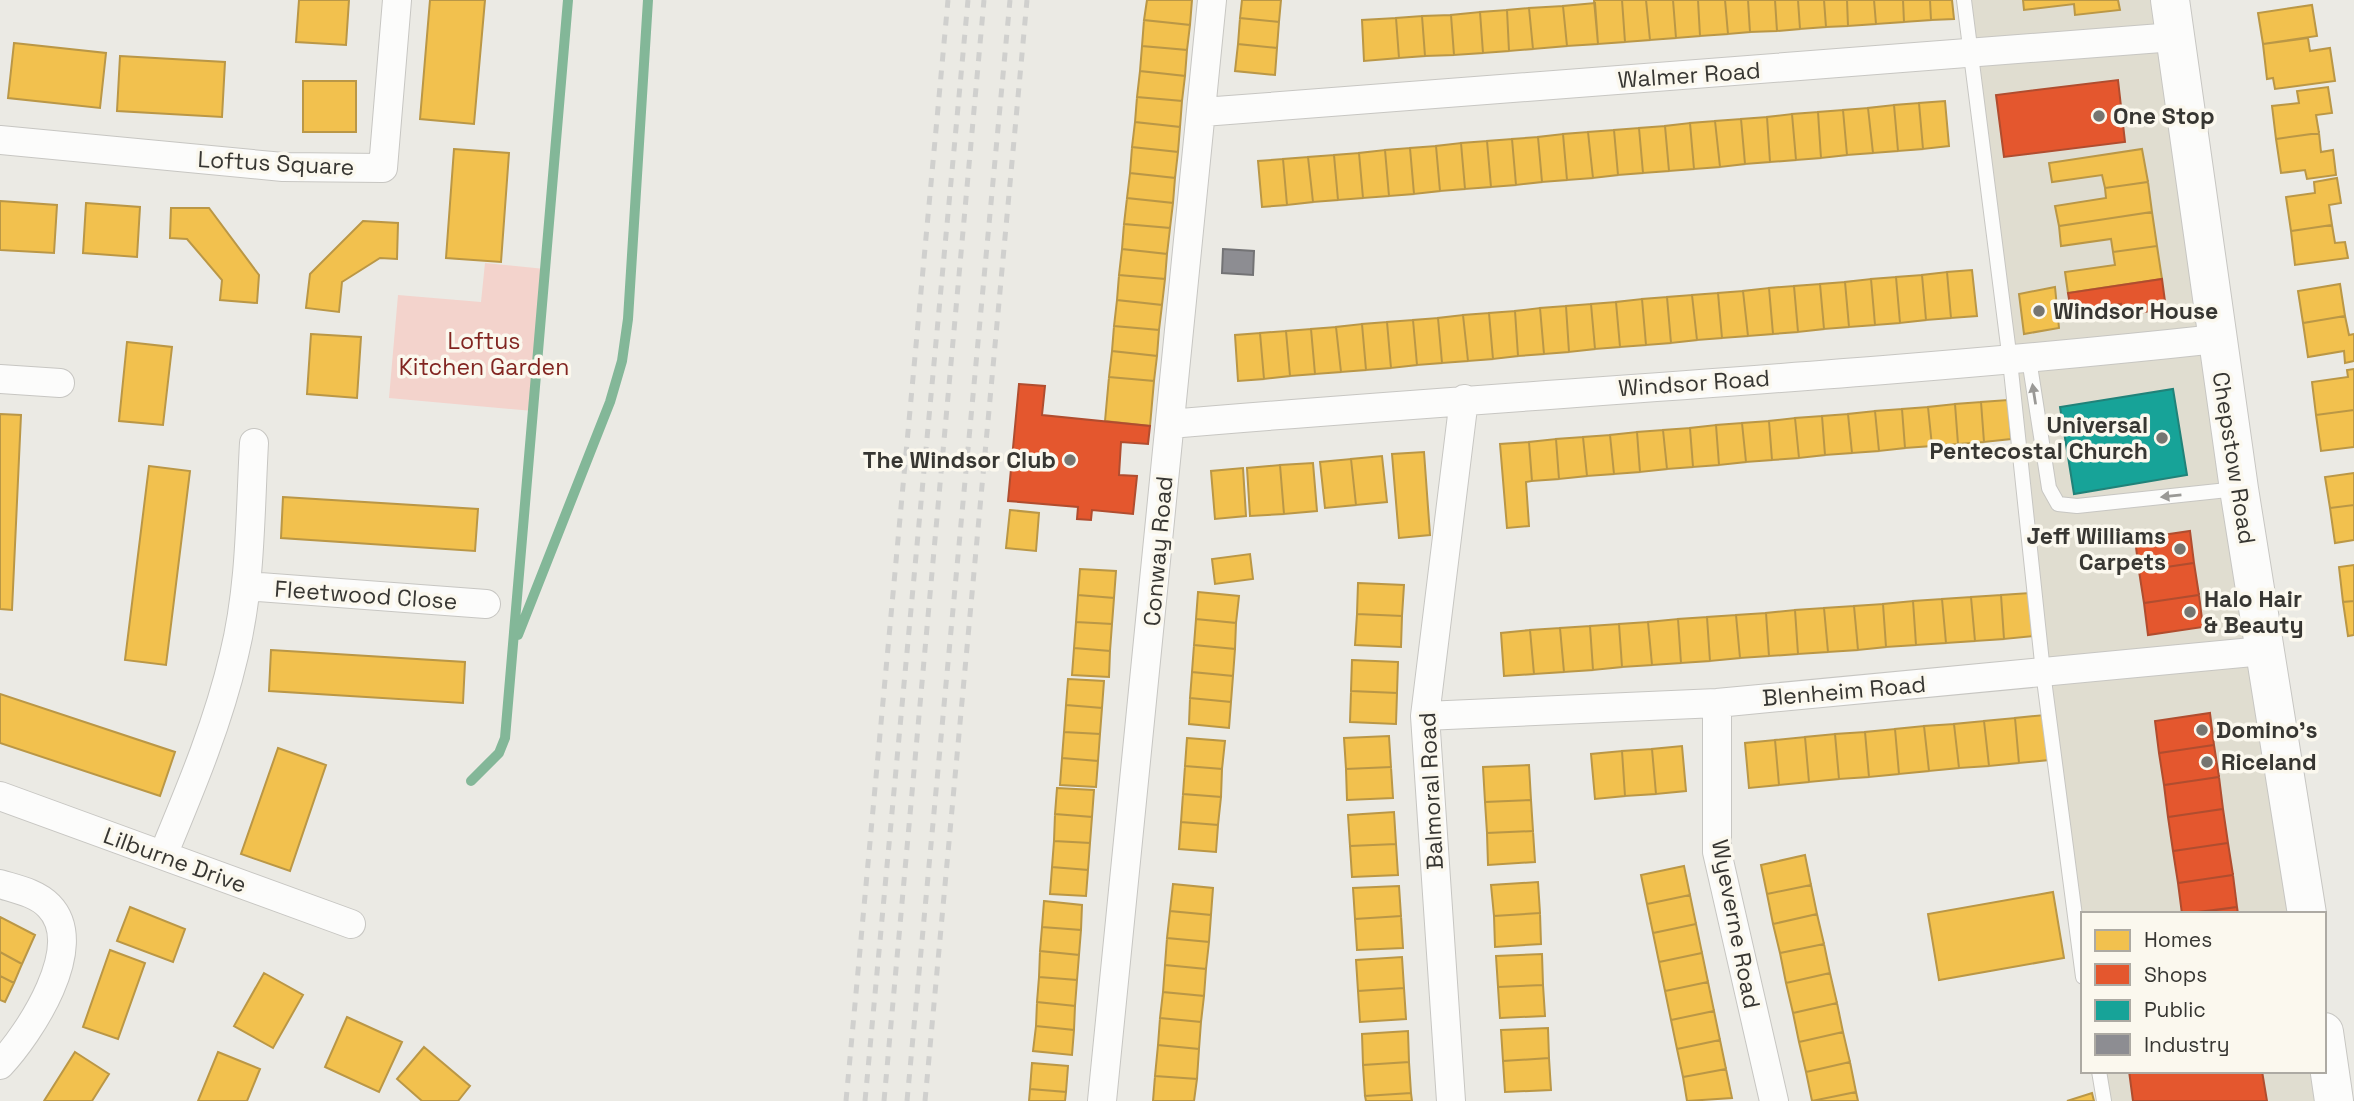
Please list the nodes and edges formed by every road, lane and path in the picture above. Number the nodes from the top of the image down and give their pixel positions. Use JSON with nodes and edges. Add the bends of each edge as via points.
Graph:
{"nodes":[{"id":1,"x":397,"y":0,"type":"edge"},
{"id":2,"x":1212,"y":0,"type":"edge"},
{"id":3,"x":1964,"y":0,"type":"edge"},
{"id":4,"x":2172,"y":18,"type":"edge"},
{"id":5,"x":1971,"y":54,"type":"junction"},
{"id":6,"x":1203,"y":112,"type":"junction"},
{"id":7,"x":0,"y":140,"type":"edge"},
{"id":8,"x":2216,"y":339,"type":"junction"},
{"id":9,"x":2019,"y":360,"type":"junction"},
{"id":10,"x":0,"y":379,"type":"edge"},
{"id":11,"x":60,"y":383,"type":"dead end"},
{"id":12,"x":1464,"y":399,"type":"junction"},
{"id":13,"x":1170,"y":424,"type":"junction"},
{"id":14,"x":254,"y":443,"type":"dead end"},
{"id":15,"x":2239,"y":489,"type":"junction"},
{"id":16,"x":246,"y":586,"type":"junction"},
{"id":17,"x":486,"y":604,"type":"dead end"},
{"id":18,"x":2263,"y":651,"type":"junction"},
{"id":19,"x":2043,"y":672,"type":"junction"},
{"id":20,"x":1717,"y":703,"type":"junction"},
{"id":21,"x":1424,"y":716,"type":"junction"},
{"id":22,"x":0,"y":796,"type":"edge"},
{"id":23,"x":163,"y":855,"type":"junction"},
{"id":24,"x":0,"y":884,"type":"edge"},
{"id":25,"x":2308,"y":912,"type":"edge"},
{"id":26,"x":351,"y":924,"type":"dead end"},
{"id":27,"x":2081,"y":962,"type":"edge"},
{"id":28,"x":2326,"y":1046,"type":"edge"},
{"id":29,"x":0,"y":1065,"type":"edge"},
{"id":30,"x":2099,"y":1073,"type":"edge"},
{"id":31,"x":1102,"y":1101,"type":"edge"},
{"id":32,"x":1451,"y":1101,"type":"edge"},
{"id":33,"x":1774,"y":1101,"type":"edge"},
{"id":34,"x":2104,"y":1101,"type":"edge"},
{"id":35,"x":2334,"y":1101,"type":"edge"}],
"edges":[{"from":1,"to":7,"type":"street","name":"Loftus Square","via":[[383,168],[283,167]]},
{"from":2,"to":6,"type":"street","name":"Conway Road"},
{"from":3,"to":5,"type":"lane"},
{"from":4,"to":5,"type":"street","name":"Walmer Road"},
{"from":4,"to":8,"type":"main road","name":"Chepstow Road"},
{"from":5,"to":6,"type":"street","name":"Walmer Road"},
{"from":5,"to":9,"type":"lane"},
{"from":6,"to":13,"type":"street","name":"Conway Road"},
{"from":8,"to":9,"type":"street","name":"Windsor Road"},
{"from":8,"to":15,"type":"main road","name":"Chepstow Road"},
{"from":9,"to":12,"type":"street","name":"Windsor Road"},
{"from":15,"to":9,"type":"lane","one_way":true,"via":[[2077,506],[2058,504],[2049,488]]},
{"from":9,"to":19,"type":"lane"},
{"from":10,"to":11,"type":"street"},
{"from":12,"to":13,"type":"street","name":"Windsor Road"},
{"from":12,"to":21,"type":"street","name":"Balmoral Road"},
{"from":13,"to":31,"type":"street","name":"Conway Road"},
{"from":14,"to":16,"type":"street","name":"Fleetwood Close"},
{"from":15,"to":18,"type":"main road","name":"Chepstow Road"},
{"from":16,"to":17,"type":"street","name":"Fleetwood Close"},
{"from":16,"to":23,"type":"street","name":"Fleetwood Close","via":[[220,708]]},
{"from":18,"to":19,"type":"street","name":"Blenheim Road"},
{"from":18,"to":25,"type":"main road","name":"Chepstow Road"},
{"from":19,"to":20,"type":"street","name":"Blenheim Road"},
{"from":19,"to":27,"type":"lane"},
{"from":20,"to":21,"type":"street","name":"Blenheim Road"},
{"from":20,"to":33,"type":"street","name":"Wyeverne Road","via":[[1717,852]]},
{"from":21,"to":32,"type":"street","name":"Balmoral Road"},
{"from":22,"to":23,"type":"street","name":"Lilburne Drive"},
{"from":23,"to":26,"type":"street","name":"Lilburne Drive"},
{"from":24,"to":29,"type":"street","via":[[49,905],[62,933],[62,949],[41,1005]]},
{"from":28,"to":35,"type":"main road"},
{"from":30,"to":34,"type":"lane"}]}
